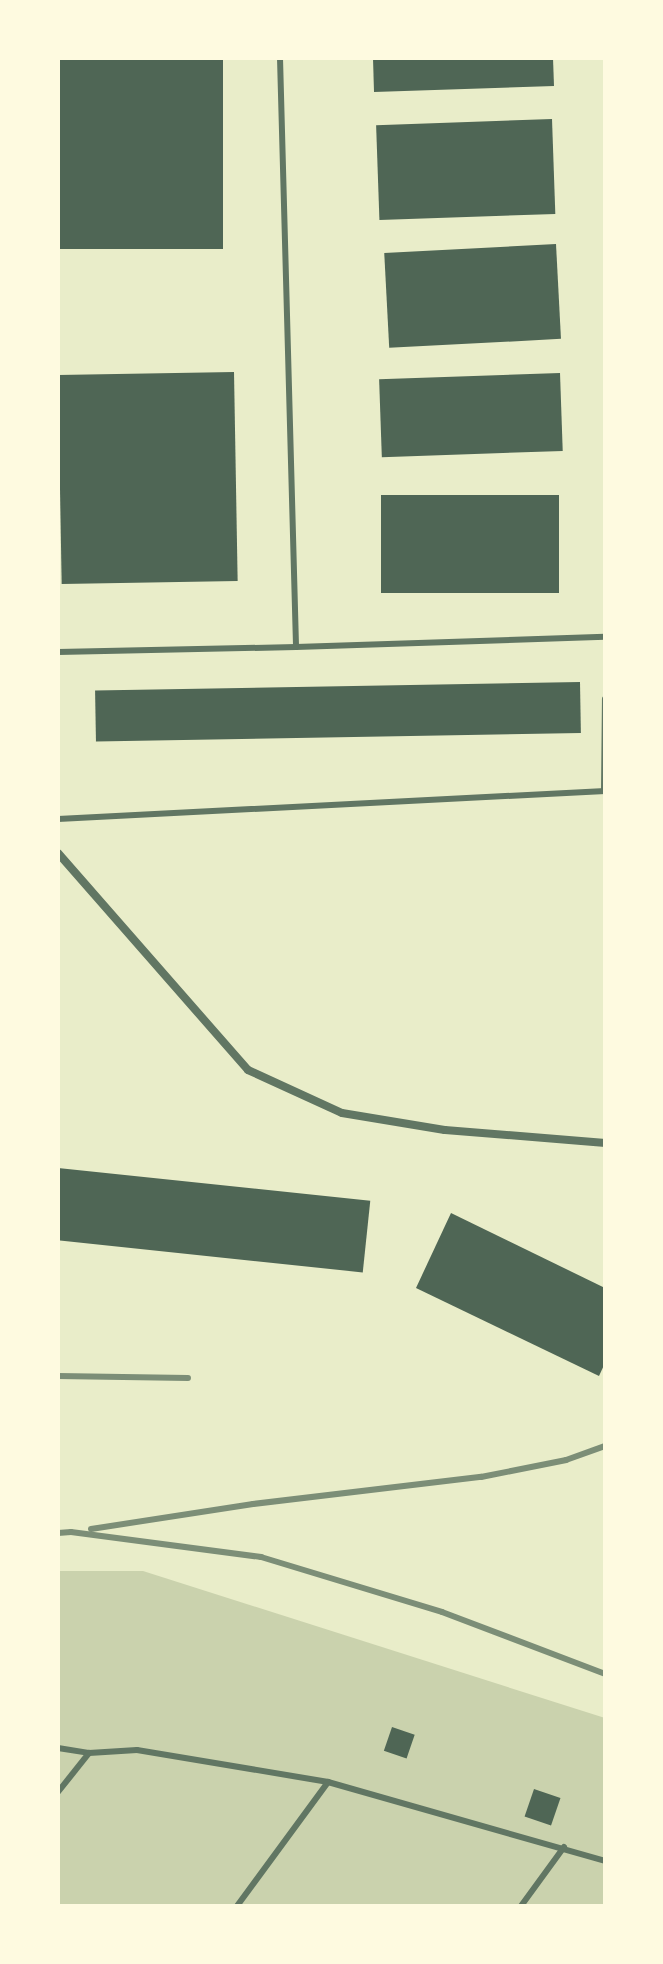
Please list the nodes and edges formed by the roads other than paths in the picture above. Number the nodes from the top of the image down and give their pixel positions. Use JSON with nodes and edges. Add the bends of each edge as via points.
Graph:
{"nodes":[{"id":1,"x":280,"y":58,"type":"edge"},
{"id":2,"x":605,"y":637,"type":"edge"},
{"id":3,"x":296,"y":647,"type":"junction"},
{"id":4,"x":58,"y":652,"type":"edge"},
{"id":5,"x":605,"y":699,"type":"edge"},
{"id":6,"x":605,"y":791,"type":"edge"},
{"id":7,"x":58,"y":819,"type":"edge"},
{"id":8,"x":58,"y":853,"type":"edge"},
{"id":9,"x":605,"y":1143,"type":"edge"},
{"id":10,"x":58,"y":1748,"type":"edge"},
{"id":11,"x":89,"y":1753,"type":"junction"},
{"id":12,"x":328,"y":1782,"type":"junction"},
{"id":13,"x":58,"y":1792,"type":"edge"},
{"id":14,"x":564,"y":1847,"type":"junction"},
{"id":15,"x":605,"y":1861,"type":"edge"},
{"id":16,"x":237,"y":1906,"type":"edge"},
{"id":17,"x":521,"y":1906,"type":"edge"}],
"edges":[{"from":1,"to":3,"type":"lane"},
{"from":2,"to":3,"type":"lane"},
{"from":3,"to":4,"type":"lane"},
{"from":5,"to":6,"type":"lane"},
{"from":6,"to":7,"type":"lane"},
{"from":8,"to":9,"type":"street","via":[[248,1070],[342,1113],[445,1130]]},
{"from":10,"to":11,"type":"lane"},
{"from":11,"to":12,"type":"lane","via":[[137,1750]]},
{"from":11,"to":13,"type":"lane"},
{"from":12,"to":14,"type":"lane"},
{"from":12,"to":16,"type":"lane"},
{"from":14,"to":15,"type":"lane"},
{"from":14,"to":17,"type":"lane"}]}
